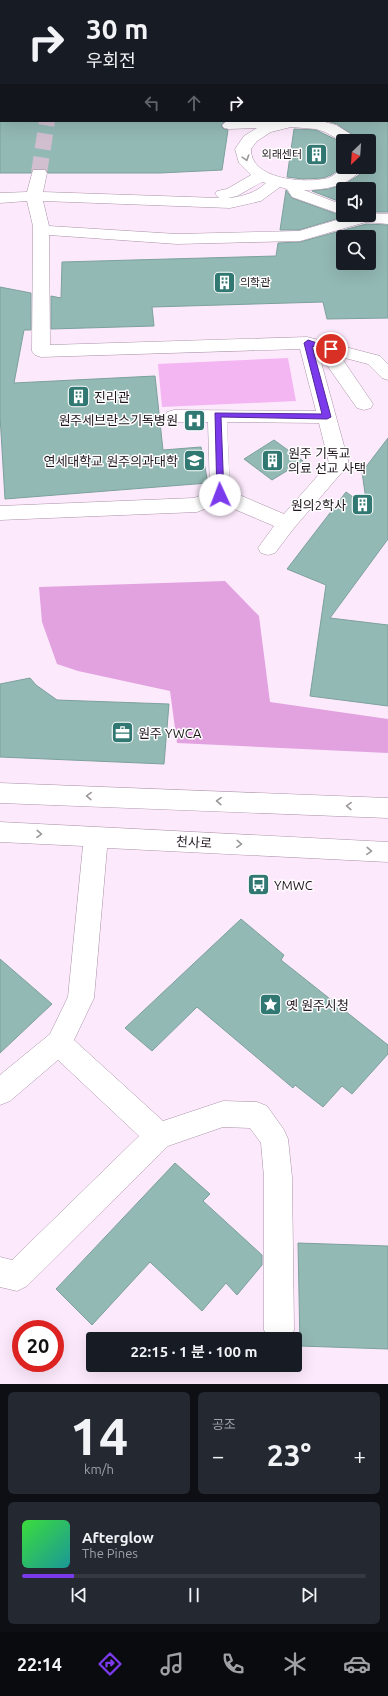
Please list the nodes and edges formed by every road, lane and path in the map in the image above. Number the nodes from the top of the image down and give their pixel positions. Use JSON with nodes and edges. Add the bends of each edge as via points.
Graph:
{"nodes":[{"id":1,"x":278,"y":125,"type":"junction"},
{"id":2,"x":343,"y":134,"type":"edge"},
{"id":3,"x":254,"y":136,"type":"junction"},
{"id":4,"x":347,"y":174,"type":"edge"},
{"id":5,"x":261,"y":176,"type":"junction"},
{"id":6,"x":276,"y":182,"type":"junction"},
{"id":7,"x":0,"y":185,"type":"edge"},
{"id":8,"x":36,"y":185,"type":"junction"},
{"id":9,"x":293,"y":185,"type":"junction"},
{"id":10,"x":0,"y":198,"type":"edge"},
{"id":11,"x":307,"y":198,"type":"junction"},
{"id":12,"x":230,"y":203,"type":"junction"},
{"id":13,"x":336,"y":208,"type":"edge"},
{"id":14,"x":376,"y":218,"type":"edge"},
{"id":15,"x":388,"y":219,"type":"edge"},
{"id":16,"x":343,"y":222,"type":"edge"},
{"id":17,"x":41,"y":230,"type":"junction"},
{"id":18,"x":308,"y":343,"type":"junction"},
{"id":19,"x":331,"y":349,"type":"junction"},
{"id":20,"x":388,"y":374,"type":"edge"},
{"id":21,"x":364,"y":404,"type":"dead end"},
{"id":22,"x":217,"y":415,"type":"junction"},
{"id":23,"x":174,"y":416,"type":"dead end"},
{"id":24,"x":327,"y":417,"type":"junction"},
{"id":25,"x":220,"y":495,"type":"junction"},
{"id":26,"x":0,"y":513,"type":"edge"},
{"id":27,"x":287,"y":523,"type":"junction"},
{"id":28,"x":268,"y":548,"type":"dead end"},
{"id":29,"x":0,"y":793,"type":"edge"},
{"id":30,"x":383,"y":804,"type":"edge"},
{"id":31,"x":0,"y":832,"type":"edge"},
{"id":32,"x":96,"y":837,"type":"junction"},
{"id":33,"x":388,"y":852,"type":"edge"},
{"id":34,"x":59,"y":1043,"type":"junction"},
{"id":35,"x":0,"y":1092,"type":"edge"},
{"id":36,"x":159,"y":1136,"type":"junction"},
{"id":37,"x":0,"y":1272,"type":"edge"},
{"id":38,"x":279,"y":1330,"type":"dead end"}],
"edges":[{"from":1,"to":2,"type":"street","via":[[312,124]]},
{"from":1,"to":3,"type":"street"},
{"from":1,"to":3,"type":"street","via":[[256,122],[229,125],[251,129]]},
{"from":3,"to":5,"type":"street","one_way":true,"via":[[248,140],[244,158],[250,168]]},
{"from":4,"to":9,"type":"street","via":[[332,182]]},
{"from":5,"to":6,"type":"street"},
{"from":5,"to":8,"type":"street","via":[[231,193],[216,194]]},
{"from":6,"to":9,"type":"street"},
{"from":6,"to":12,"type":"street","via":[[264,194],[251,200]]},
{"from":7,"to":8,"type":"street"},
{"from":8,"to":10,"type":"street"},
{"from":8,"to":12,"type":"street"},
{"from":8,"to":17,"type":"street"},
{"from":9,"to":11,"type":"street","via":[[298,194]]},
{"from":11,"to":12,"type":"street","via":[[278,196],[266,201]]},
{"from":11,"to":13,"type":"street"},
{"from":14,"to":15,"type":"street"},
{"from":16,"to":17,"type":"street","via":[[300,236],[177,239]]},
{"from":17,"to":18,"type":"street","via":[[42,351]]},
{"from":18,"to":19,"type":"street"},
{"from":18,"to":24,"type":"street"},
{"from":19,"to":20,"type":"street","via":[[374,360]]},
{"from":19,"to":21,"type":"street","via":[[333,361]]},
{"from":22,"to":23,"type":"street"},
{"from":22,"to":24,"type":"street"},
{"from":22,"to":25,"type":"street"},
{"from":24,"to":27,"type":"street","via":[[339,464]]},
{"from":25,"to":26,"type":"street","via":[[197,505]]},
{"from":25,"to":27,"type":"street"},
{"from":27,"to":28,"type":"street"},
{"from":30,"to":29,"type":"street","one_way":true},
{"from":31,"to":32,"type":"street","name":"천사로","one_way":true},
{"from":32,"to":33,"type":"street","name":"천사로","one_way":true},
{"from":32,"to":34,"type":"street","via":[[81,998]]},
{"from":34,"to":35,"type":"street"},
{"from":34,"to":36,"type":"street"},
{"from":36,"to":37,"type":"street","via":[[17,1276]]},
{"from":36,"to":38,"type":"street","via":[[224,1114],[257,1115],[274,1139],[278,1177]]}]}
